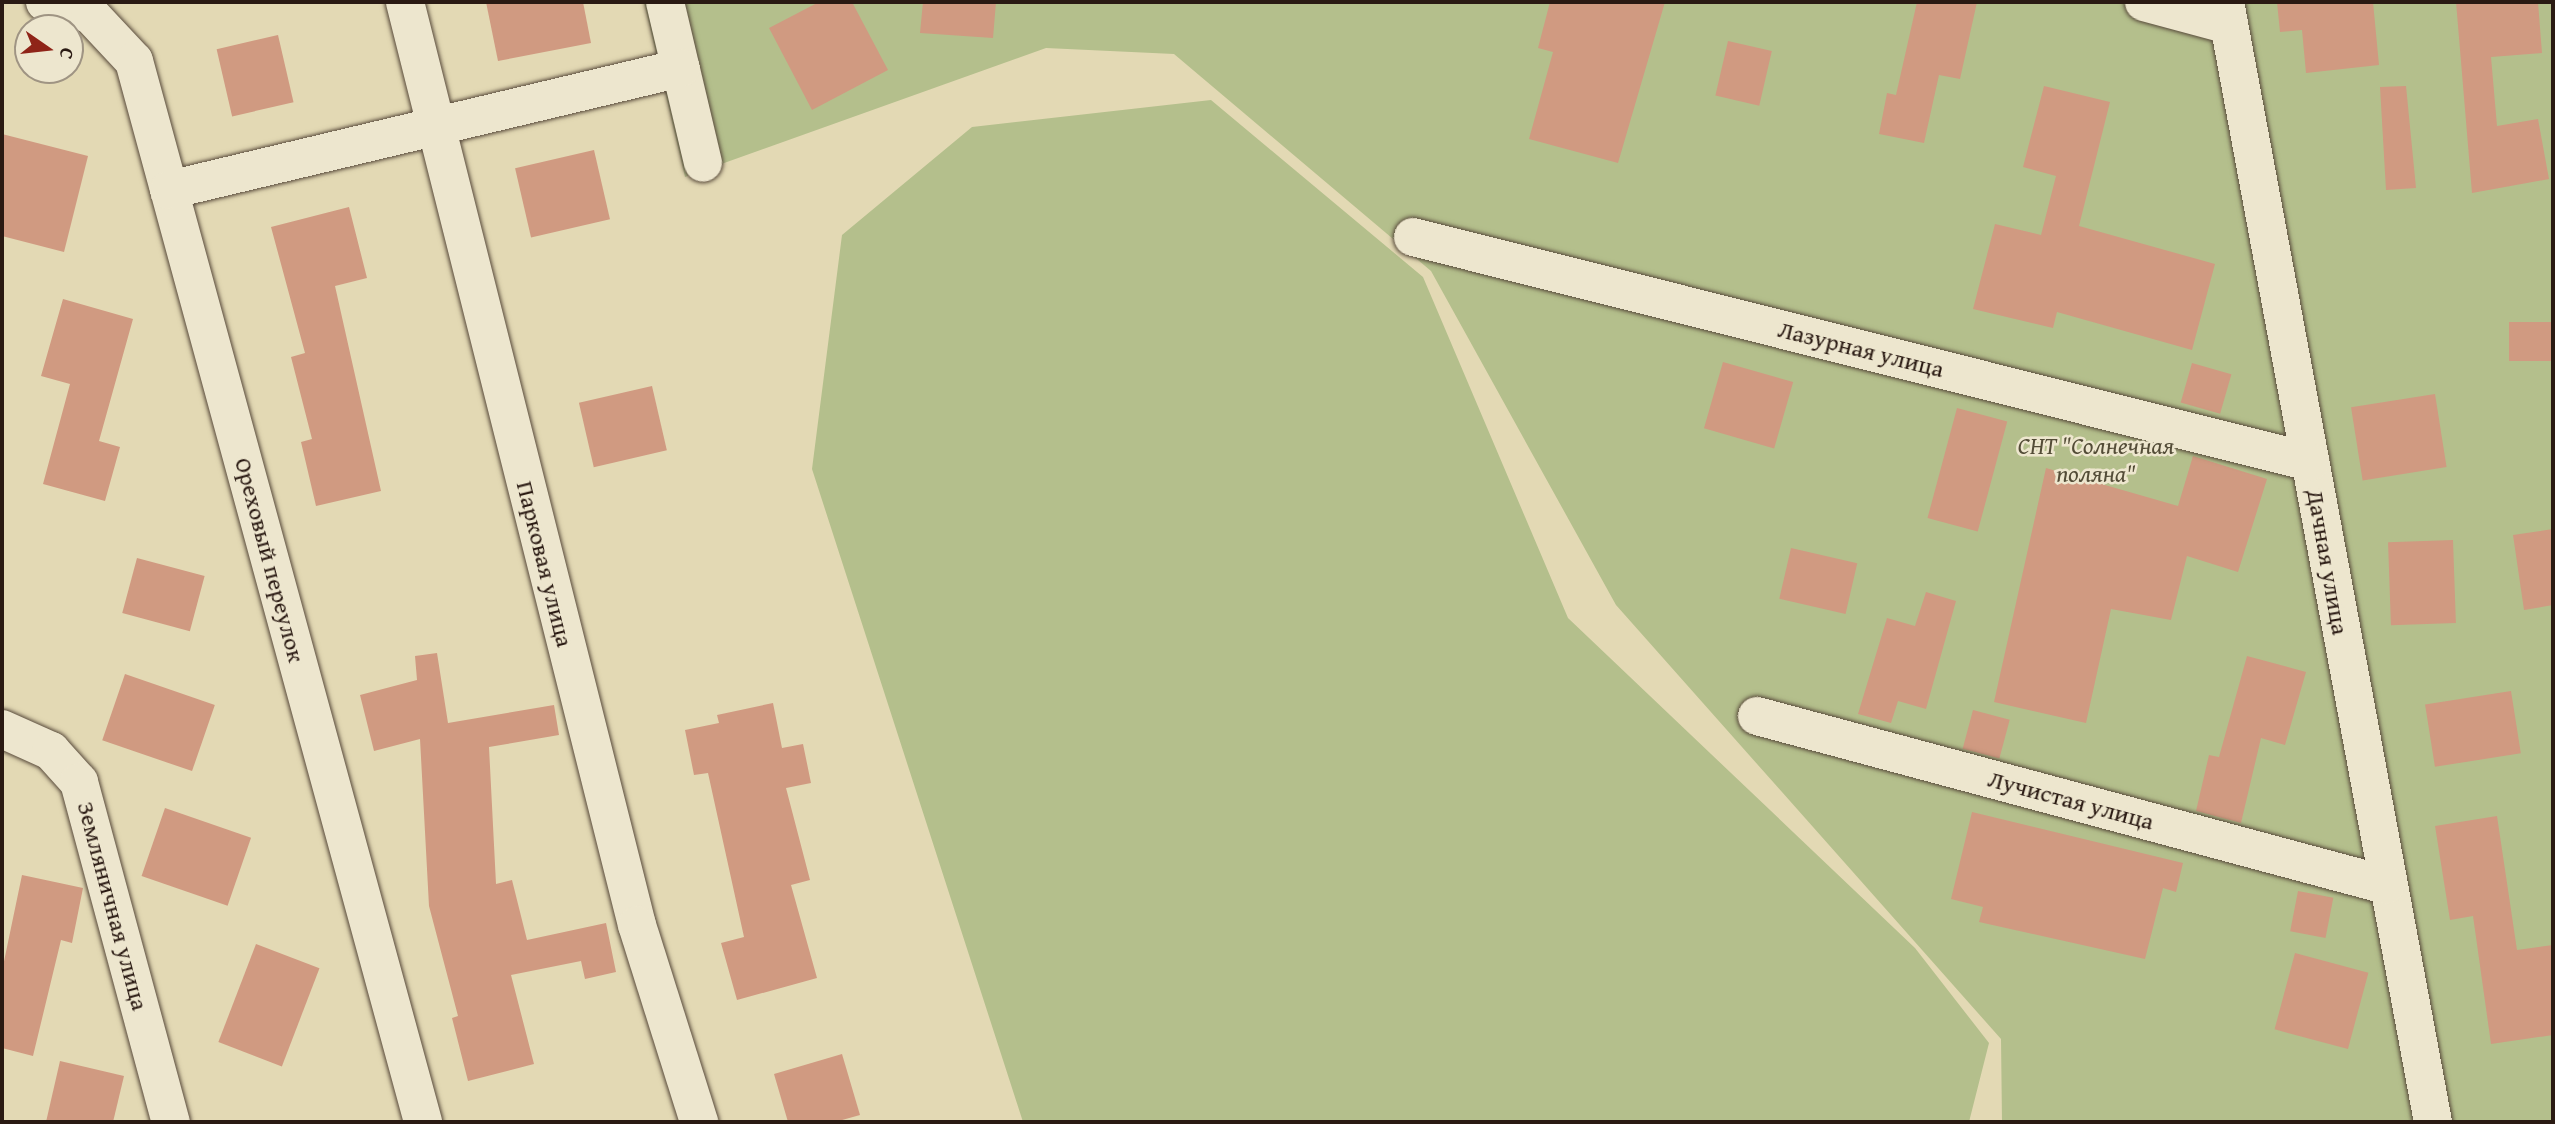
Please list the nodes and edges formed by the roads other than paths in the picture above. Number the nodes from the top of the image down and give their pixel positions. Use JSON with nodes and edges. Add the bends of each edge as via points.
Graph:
{"nodes":[{"id":1,"x":45,"y":2,"type":"edge"},
{"id":2,"x":405,"y":2,"type":"edge"},
{"id":3,"x":665,"y":2,"type":"edge"},
{"id":4,"x":2144,"y":2,"type":"edge"},
{"id":5,"x":2227,"y":13,"type":"edge"},
{"id":6,"x":681,"y":68,"type":"junction"},
{"id":7,"x":434,"y":124,"type":"junction"},
{"id":8,"x":703,"y":163,"type":"dead end"},
{"id":9,"x":169,"y":190,"type":"junction"},
{"id":10,"x":1413,"y":237,"type":"dead end"},
{"id":11,"x":2310,"y":462,"type":"junction"},
{"id":12,"x":1757,"y":716,"type":"dead end"},
{"id":13,"x":2,"y":729,"type":"edge"},
{"id":14,"x":2386,"y":885,"type":"junction"},
{"id":15,"x":171,"y":1122,"type":"edge"},
{"id":16,"x":423,"y":1122,"type":"edge"},
{"id":17,"x":699,"y":1122,"type":"edge"},
{"id":18,"x":2432,"y":1122,"type":"edge"}],
"edges":[{"from":1,"to":9,"type":"street","name":"Ореховый переулок","via":[[90,13],[134,61]]},
{"from":2,"to":7,"type":"street","name":"Парковая улица"},
{"from":3,"to":6,"type":"street"},
{"from":4,"to":5,"type":"street"},
{"from":5,"to":11,"type":"street","name":"Дачная улица"},
{"from":6,"to":7,"type":"street"},
{"from":6,"to":8,"type":"street"},
{"from":7,"to":9,"type":"street"},
{"from":7,"to":17,"type":"street","name":"Парковая улица","via":[[637,925]]},
{"from":9,"to":16,"type":"street","name":"Ореховый переулок"},
{"from":10,"to":11,"type":"street","name":"Лазурная улица"},
{"from":11,"to":14,"type":"street","name":"Дачная улица"},
{"from":12,"to":14,"type":"street","name":"Лучистая улица"},
{"from":13,"to":15,"type":"street","name":"Земляничная улица","via":[[51,751],[79,782]]},
{"from":14,"to":18,"type":"street","name":"Дачная улица"}]}
